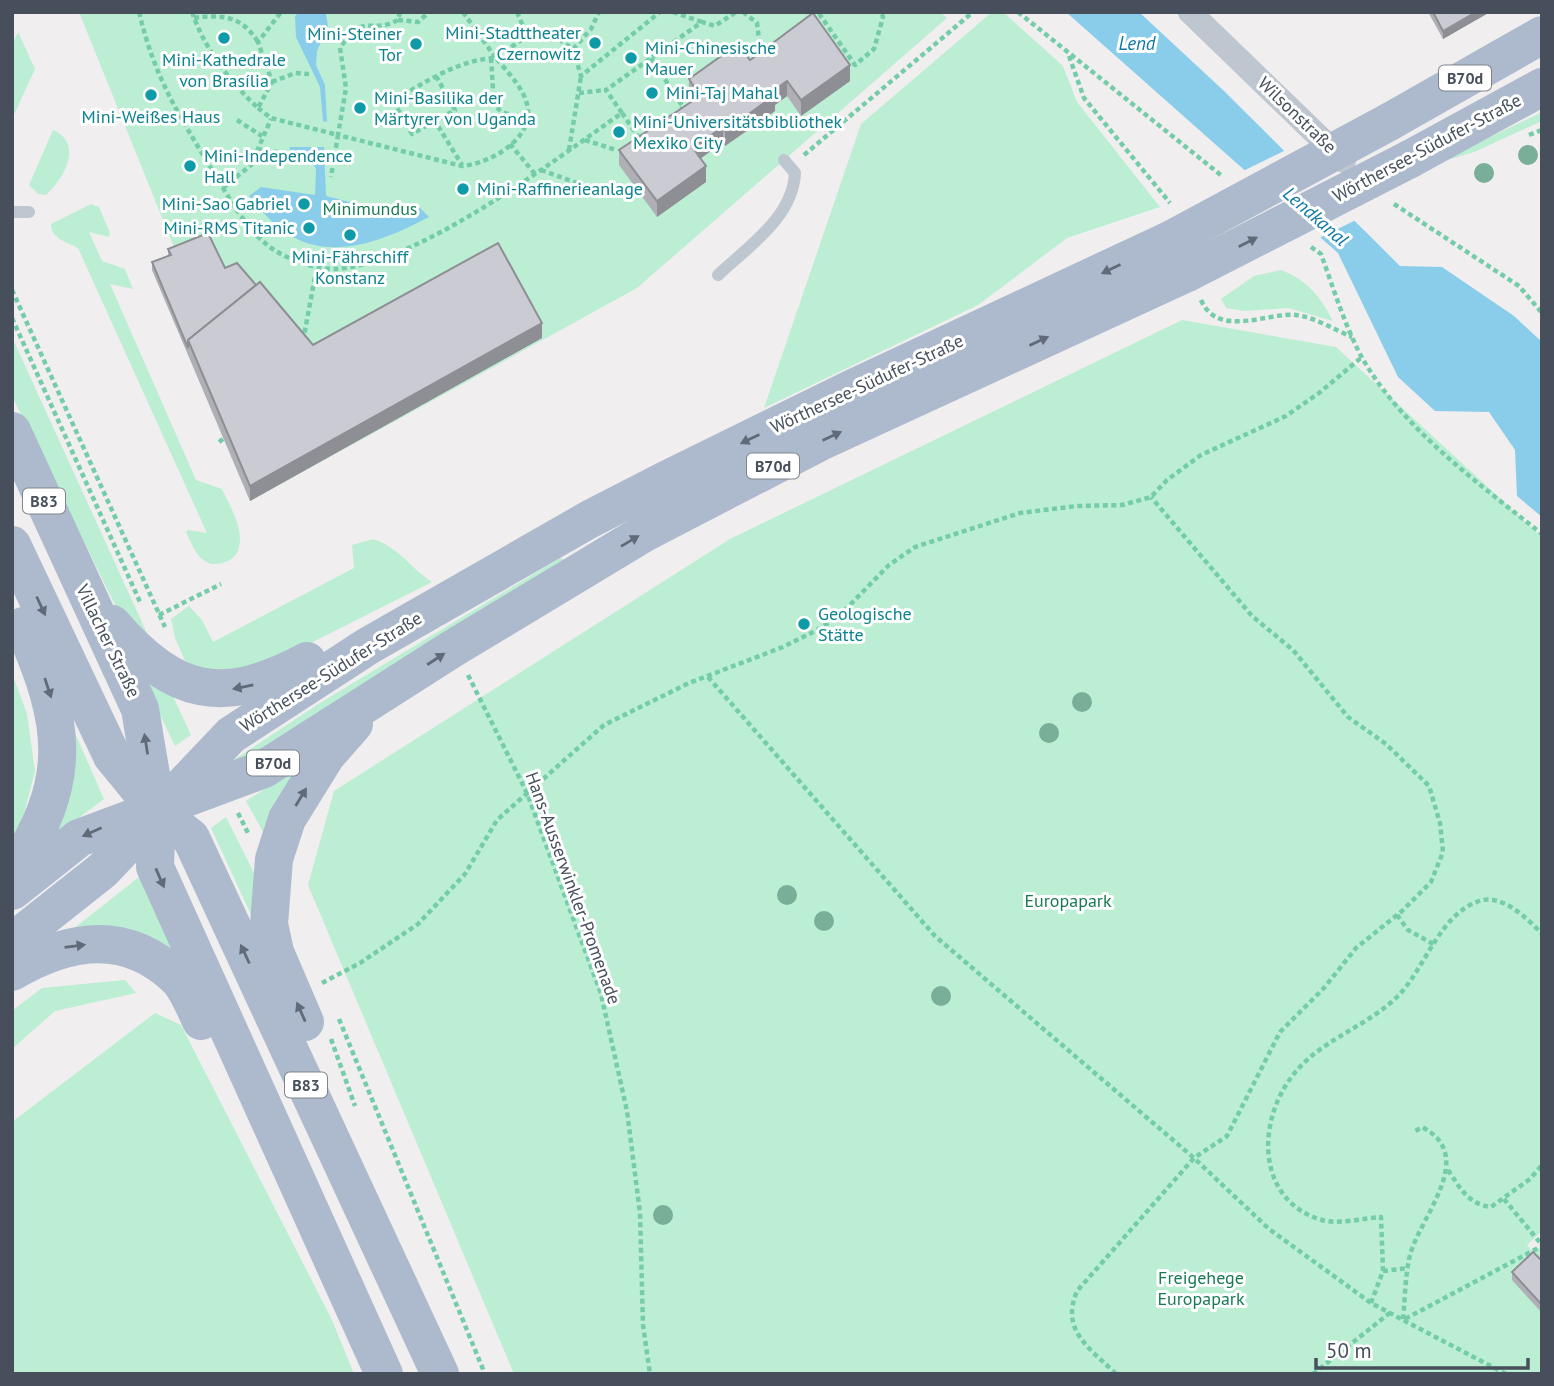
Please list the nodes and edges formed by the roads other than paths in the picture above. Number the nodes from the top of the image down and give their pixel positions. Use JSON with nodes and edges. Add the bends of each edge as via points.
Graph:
{"nodes":[{"id":1,"x":1190,"y":12,"type":"edge"},
{"id":2,"x":1542,"y":35,"type":"edge"},
{"id":3,"x":1542,"y":87,"type":"edge"},
{"id":4,"x":787,"y":164,"type":"road end"},
{"id":5,"x":1347,"y":164,"type":"dead end"},
{"id":6,"x":12,"y":212,"type":"edge"},
{"id":7,"x":29,"y":212,"type":"dead end"},
{"id":8,"x":1184,"y":254,"type":"junction"},
{"id":9,"x":718,"y":275,"type":"dead end"},
{"id":10,"x":12,"y":431,"type":"edge"},
{"id":11,"x":590,"y":519,"type":"junction"},
{"id":12,"x":12,"y":545,"type":"edge"},
{"id":13,"x":75,"y":572,"type":"junction"},
{"id":14,"x":12,"y":602,"type":"edge"},
{"id":15,"x":379,"y":696,"type":"junction"},
{"id":16,"x":157,"y":811,"type":"junction"},
{"id":17,"x":12,"y":874,"type":"edge"},
{"id":18,"x":12,"y":891,"type":"edge"},
{"id":19,"x":12,"y":942,"type":"edge"},
{"id":20,"x":12,"y":972,"type":"edge"},
{"id":21,"x":344,"y":1283,"type":"junction"},
{"id":22,"x":440,"y":1373,"type":"edge"},
{"id":23,"x":384,"y":1374,"type":"edge"}],
"edges":[{"from":1,"to":5,"type":"street","name":"Wilsonstraße"},
{"from":2,"to":8,"type":"main road","name":"Wörthersee-Südufer-Straße","number":"B70d","bridge":true,"via":[[1389,122]]},
{"from":8,"to":3,"type":"main road","name":"Wörthersee-Südufer-Straße","number":"B70d","one_way":true,"bridge":true,"via":[[1410,159]]},
{"from":4,"to":9,"type":"lane","via":[[796,173],[795,191],[778,219]]},
{"from":6,"to":7,"type":"lane"},
{"from":8,"to":11,"type":"main road","name":"Wörthersee-Südufer-Straße","number":"B70d","one_way":true,"via":[[853,388]]},
{"from":15,"to":8,"type":"main road","name":"Wörthersee-Südufer-Straße","number":"B70d","one_way":true,"via":[[646,531]]},
{"from":10,"to":13,"type":"main road","name":"Villacher Straße","number":"B83"},
{"from":11,"to":13,"type":"main road","one_way":true,"via":[[463,578],[294,668],[233,690],[173,678],[146,661],[104,614]]},
{"from":11,"to":16,"type":"main road","name":"Wörthersee-Südufer-Straße","number":"B70d","via":[[292,693],[231,735]]},
{"from":12,"to":16,"type":"main road","number":"B83","one_way":true,"via":[[112,756]]},
{"from":16,"to":13,"type":"main road","name":"Villacher Straße","number":"B83","one_way":true,"via":[[140,709]]},
{"from":14,"to":17,"type":"main road","one_way":true,"via":[[51,695],[58,760],[52,795],[35,841]]},
{"from":15,"to":16,"type":"main road","name":"Wörthersee-Südufer-Straße","number":"B70d","via":[[264,769]]},
{"from":22,"to":15,"type":"main road","one_way":true,"via":[[429,1302],[286,980],[269,924],[274,859],[287,819],[326,756]]},
{"from":16,"to":18,"type":"main road","one_way":true,"via":[[79,838]]},
{"from":16,"to":19,"type":"main road","via":[[103,870]]},
{"from":16,"to":21,"type":"main road","number":"B83","one_way":true,"via":[[155,867]]},
{"from":22,"to":16,"type":"main road","number":"B83","one_way":true,"via":[[191,838]]},
{"from":20,"to":21,"type":"main road","one_way":true,"via":[[65,947],[108,943],[142,953],[179,979],[251,1126]]},
{"from":21,"to":23,"type":"main road","number":"B83"}]}
